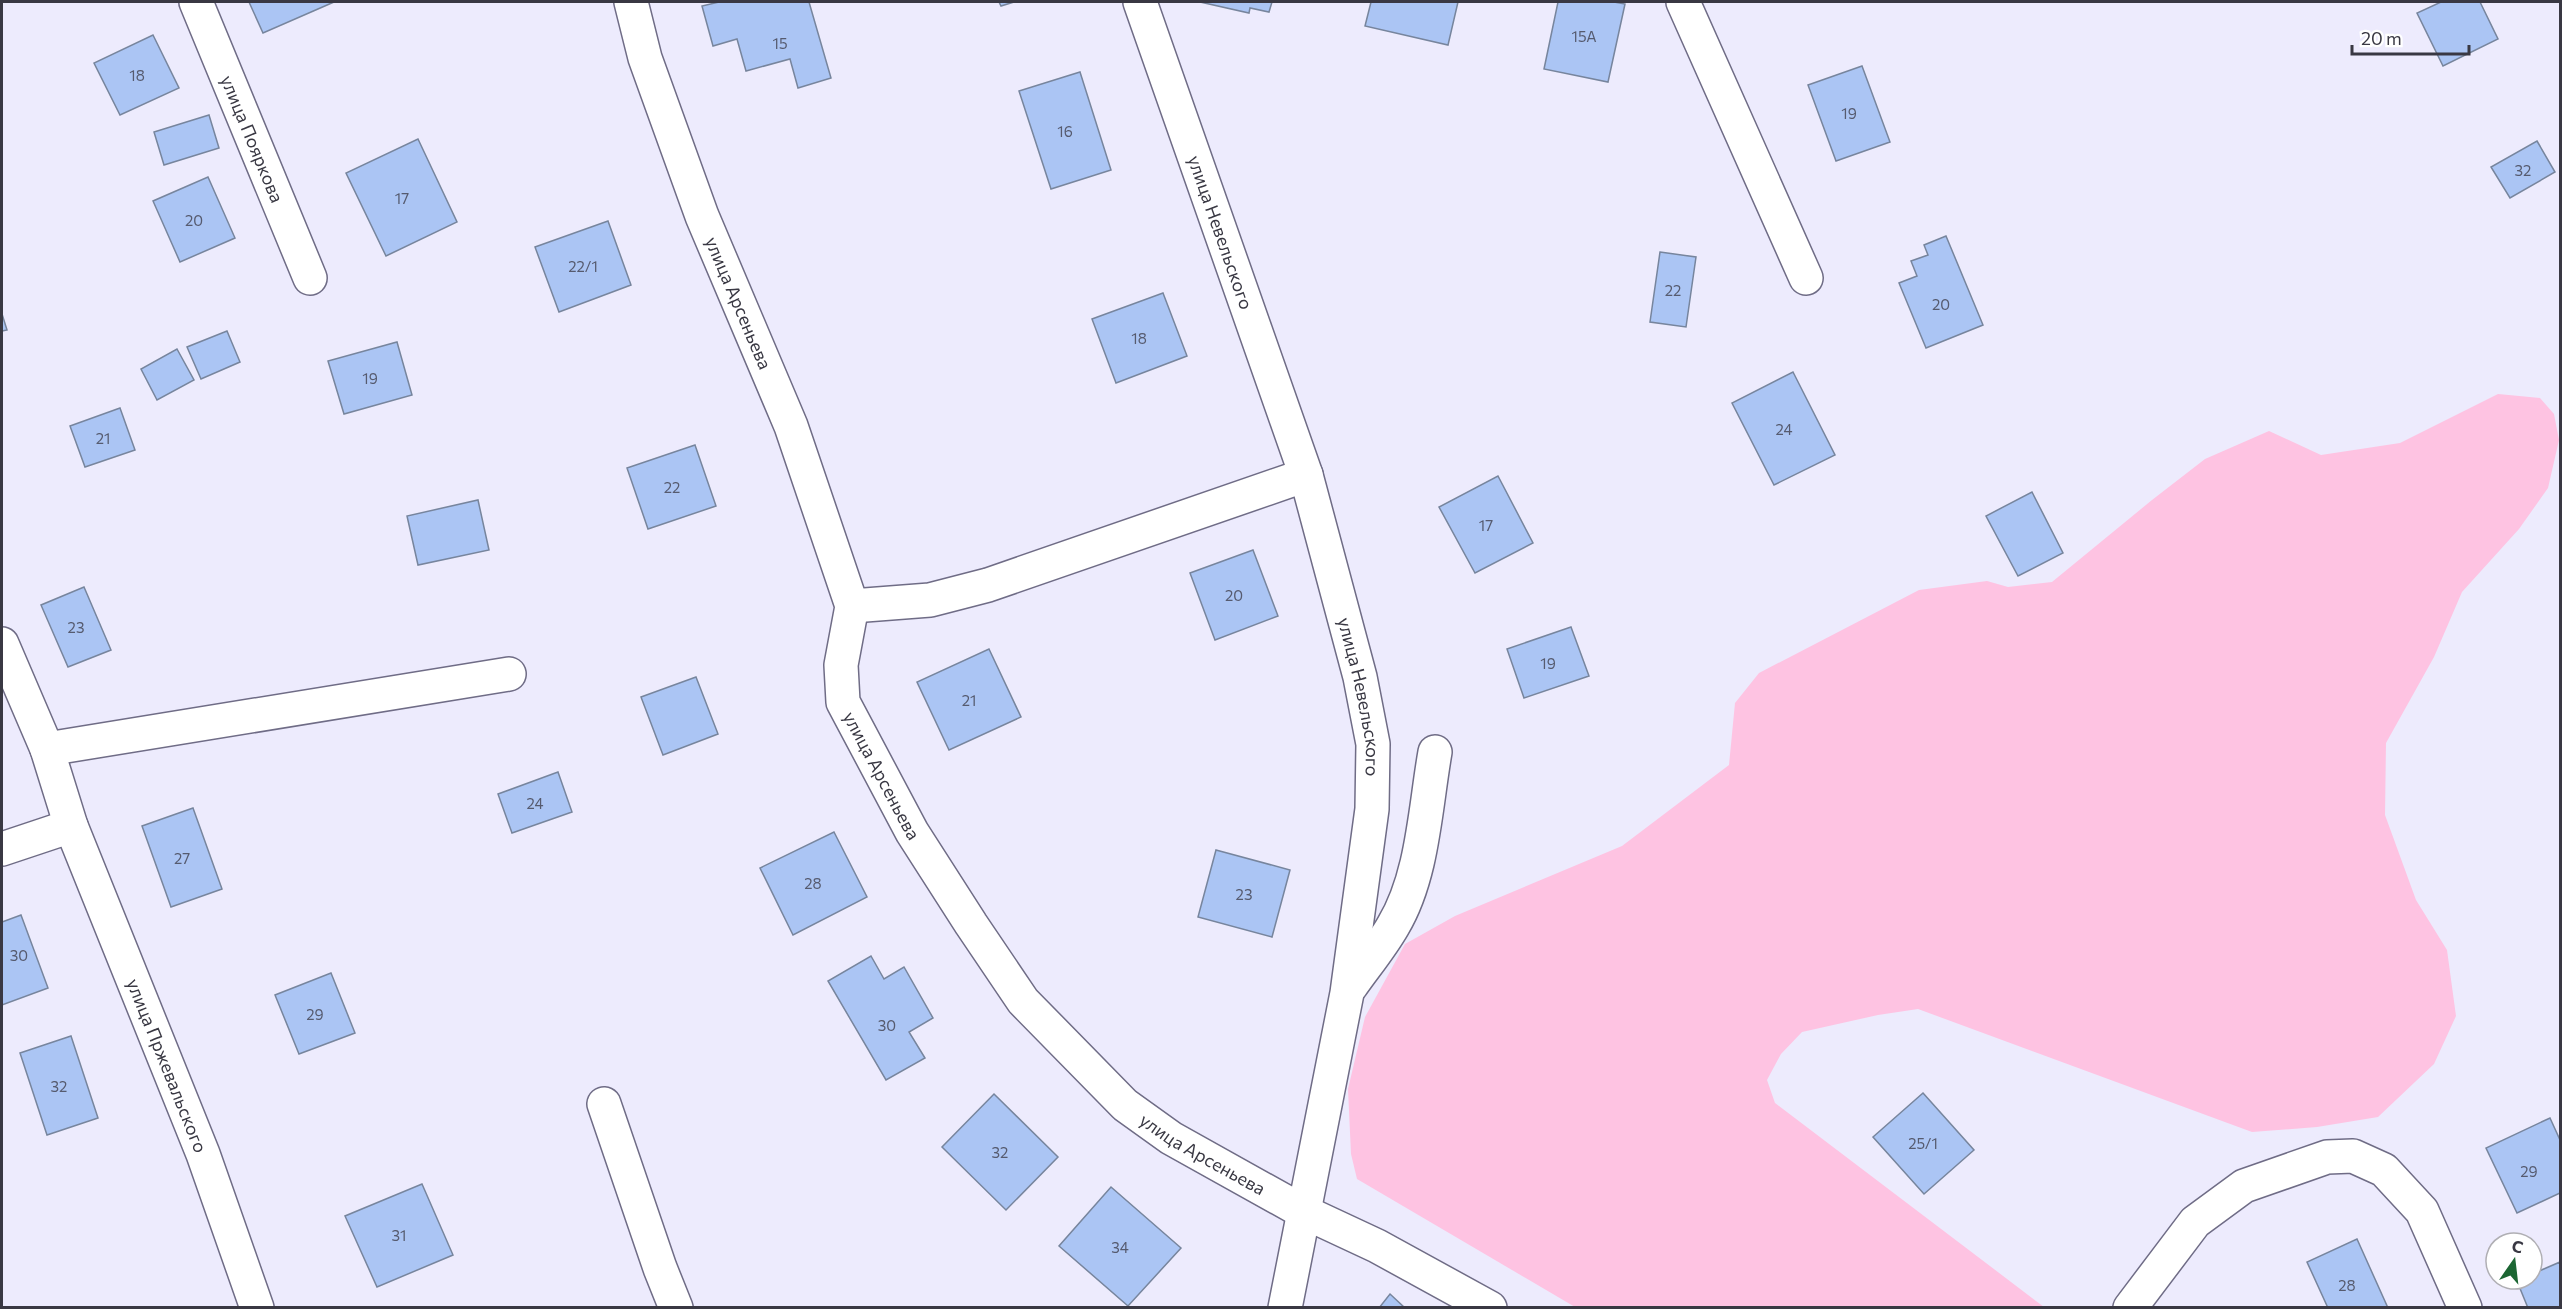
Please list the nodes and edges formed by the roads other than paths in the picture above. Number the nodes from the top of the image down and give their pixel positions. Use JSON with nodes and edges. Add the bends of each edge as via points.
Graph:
{"nodes":[{"id":1,"x":196,"y":2,"type":"edge"},
{"id":2,"x":631,"y":2,"type":"edge"},
{"id":3,"x":1140,"y":2,"type":"edge"},
{"id":4,"x":1683,"y":2,"type":"edge"},
{"id":5,"x":310,"y":278,"type":"dead end"},
{"id":6,"x":1806,"y":278,"type":"dead end"},
{"id":7,"x":1306,"y":475,"type":"junction"},
{"id":8,"x":852,"y":606,"type":"junction"},
{"id":9,"x":2,"y":644,"type":"edge"},
{"id":10,"x":509,"y":674,"type":"dead end"},
{"id":11,"x":47,"y":749,"type":"junction"},
{"id":12,"x":1435,"y":752,"type":"dead end"},
{"id":13,"x":71,"y":826,"type":"junction"},
{"id":14,"x":2,"y":849,"type":"edge"},
{"id":15,"x":1347,"y":993,"type":"junction"},
{"id":16,"x":604,"y":1104,"type":"dead end"},
{"id":17,"x":1302,"y":1211,"type":"junction"},
{"id":18,"x":257,"y":1308,"type":"edge"},
{"id":19,"x":676,"y":1308,"type":"edge"},
{"id":20,"x":1285,"y":1308,"type":"edge"},
{"id":21,"x":1490,"y":1308,"type":"edge"},
{"id":22,"x":2130,"y":1308,"type":"edge"},
{"id":23,"x":2465,"y":1308,"type":"edge"}],
"edges":[{"from":1,"to":5,"type":"street","name":"улица Пояркова"},
{"from":2,"to":8,"type":"street","name":"улица Арсеньева","via":[[645,58],[702,216],[791,426]]},
{"from":3,"to":7,"type":"street","name":"улица Невельского"},
{"from":4,"to":6,"type":"street"},
{"from":7,"to":8,"type":"street","via":[[988,585],[930,600]]},
{"from":7,"to":15,"type":"street","name":"улица Невельского","via":[[1360,677],[1373,744],[1372,809]]},
{"from":8,"to":17,"type":"street","name":"улица Арсеньева","via":[[841,665],[843,702],[912,832],[1023,1001],[1125,1105],[1171,1138]]},
{"from":9,"to":11,"type":"street","name":"улица Пржевальского"},
{"from":10,"to":11,"type":"street"},
{"from":11,"to":13,"type":"street","name":"улица Пржевальского"},
{"from":12,"to":15,"type":"street","via":[[1408,892],[1394,925]]},
{"from":13,"to":14,"type":"street"},
{"from":13,"to":18,"type":"street","name":"улица Пржевальского","via":[[203,1154]]},
{"from":15,"to":17,"type":"street","name":"улица Невельского"},
{"from":16,"to":19,"type":"street"},
{"from":17,"to":20,"type":"street"},
{"from":17,"to":21,"type":"street","via":[[1377,1246]]},
{"from":22,"to":23,"type":"street","via":[[2194,1222],[2244,1186],[2327,1157],[2354,1156],[2384,1170],[2422,1211]]}]}
